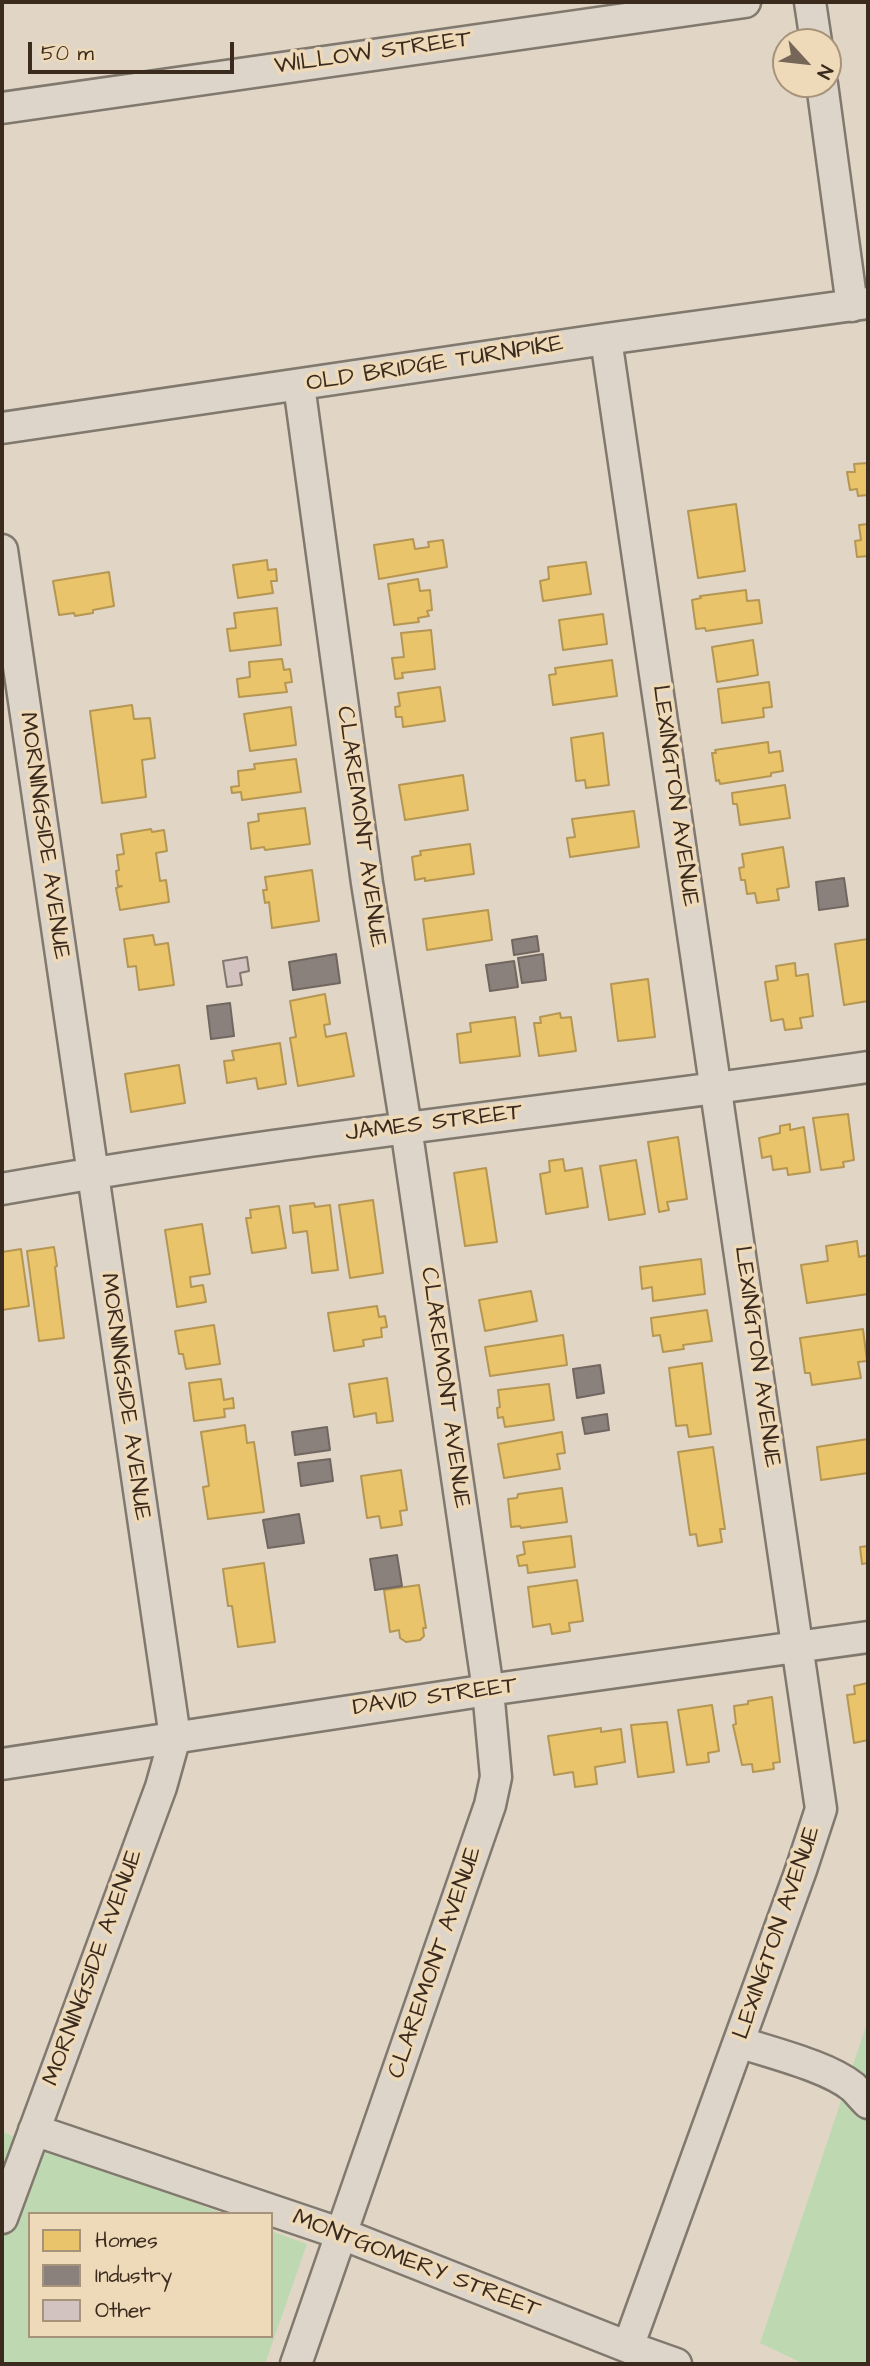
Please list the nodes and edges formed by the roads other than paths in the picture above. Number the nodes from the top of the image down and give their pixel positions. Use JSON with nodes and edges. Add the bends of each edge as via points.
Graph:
{"nodes":[{"id":1,"x":745,"y":2,"type":"edge"},
{"id":2,"x":810,"y":2,"type":"edge"},
{"id":3,"x":814,"y":28,"type":"edge"},
{"id":4,"x":824,"y":98,"type":"edge"},
{"id":5,"x":2,"y":108,"type":"edge"},
{"id":6,"x":860,"y":304,"type":"edge"},
{"id":7,"x":606,"y":339,"type":"junction"},
{"id":8,"x":299,"y":385,"type":"junction"},
{"id":9,"x":2,"y":428,"type":"edge"},
{"id":10,"x":2,"y":551,"type":"edge"},
{"id":11,"x":868,"y":1067,"type":"edge"},
{"id":12,"x":717,"y":1089,"type":"junction"},
{"id":13,"x":406,"y":1127,"type":"junction"},
{"id":14,"x":91,"y":1173,"type":"junction"},
{"id":15,"x":2,"y":1189,"type":"edge"},
{"id":16,"x":868,"y":1637,"type":"edge"},
{"id":17,"x":798,"y":1647,"type":"junction"},
{"id":18,"x":488,"y":1690,"type":"junction"},
{"id":19,"x":175,"y":1737,"type":"junction"},
{"id":20,"x":2,"y":1763,"type":"edge"},
{"id":21,"x":739,"y":2042,"type":"junction"},
{"id":22,"x":868,"y":2103,"type":"edge"},
{"id":23,"x":34,"y":2130,"type":"junction"},
{"id":24,"x":2,"y":2218,"type":"edge"},
{"id":25,"x":342,"y":2234,"type":"junction"},
{"id":26,"x":628,"y":2347,"type":"junction"},
{"id":27,"x":296,"y":2364,"type":"edge"},
{"id":28,"x":677,"y":2364,"type":"edge"}],
"edges":[{"from":1,"to":5,"type":"street","name":"WILLOW STREET"},
{"from":2,"to":3,"type":"street"},
{"from":4,"to":6,"type":"street"},
{"from":6,"to":7,"type":"street","name":"OLD BRIDGE TURNPIKE"},
{"from":7,"to":8,"type":"street","name":"OLD BRIDGE TURNPIKE"},
{"from":7,"to":12,"type":"street","name":"LEXINGTON AVENUE"},
{"from":8,"to":9,"type":"street","name":"OLD BRIDGE TURNPIKE"},
{"from":8,"to":13,"type":"street","name":"CLAREMONT AVENUE","via":[[367,883]]},
{"from":10,"to":14,"type":"street","name":"MORNINGSIDE AVENUE"},
{"from":11,"to":12,"type":"street","name":"JAMES STREET"},
{"from":12,"to":13,"type":"street","name":"JAMES STREET"},
{"from":12,"to":17,"type":"street","name":"LEXINGTON AVENUE"},
{"from":13,"to":14,"type":"street","name":"JAMES STREET"},
{"from":13,"to":18,"type":"street","name":"CLAREMONT AVENUE"},
{"from":14,"to":15,"type":"street","name":"JAMES STREET"},
{"from":14,"to":19,"type":"street","name":"MORNINGSIDE AVENUE"},
{"from":16,"to":17,"type":"street","name":"DAVID STREET"},
{"from":17,"to":18,"type":"street","name":"DAVID STREET"},
{"from":17,"to":21,"type":"street","name":"LEXINGTON AVENUE","via":[[821,1809]]},
{"from":18,"to":19,"type":"street","name":"DAVID STREET"},
{"from":18,"to":25,"type":"street","name":"CLAREMONT AVENUE","via":[[496,1777],[490,1805]]},
{"from":19,"to":20,"type":"street","name":"DAVID STREET"},
{"from":19,"to":23,"type":"street","name":"MORNINGSIDE AVENUE","via":[[161,1787]]},
{"from":21,"to":22,"type":"street","via":[[840,2079]]},
{"from":21,"to":26,"type":"street","name":"LEXINGTON AVENUE"},
{"from":23,"to":24,"type":"street","name":"MORNINGSIDE AVENUE"},
{"from":23,"to":25,"type":"street","name":"MONTGOMERY STREET"},
{"from":25,"to":26,"type":"street","name":"MONTGOMERY STREET"},
{"from":25,"to":27,"type":"street","name":"CLAREMONT AVENUE"},
{"from":26,"to":28,"type":"street","name":"MONTGOMERY STREET"}]}
